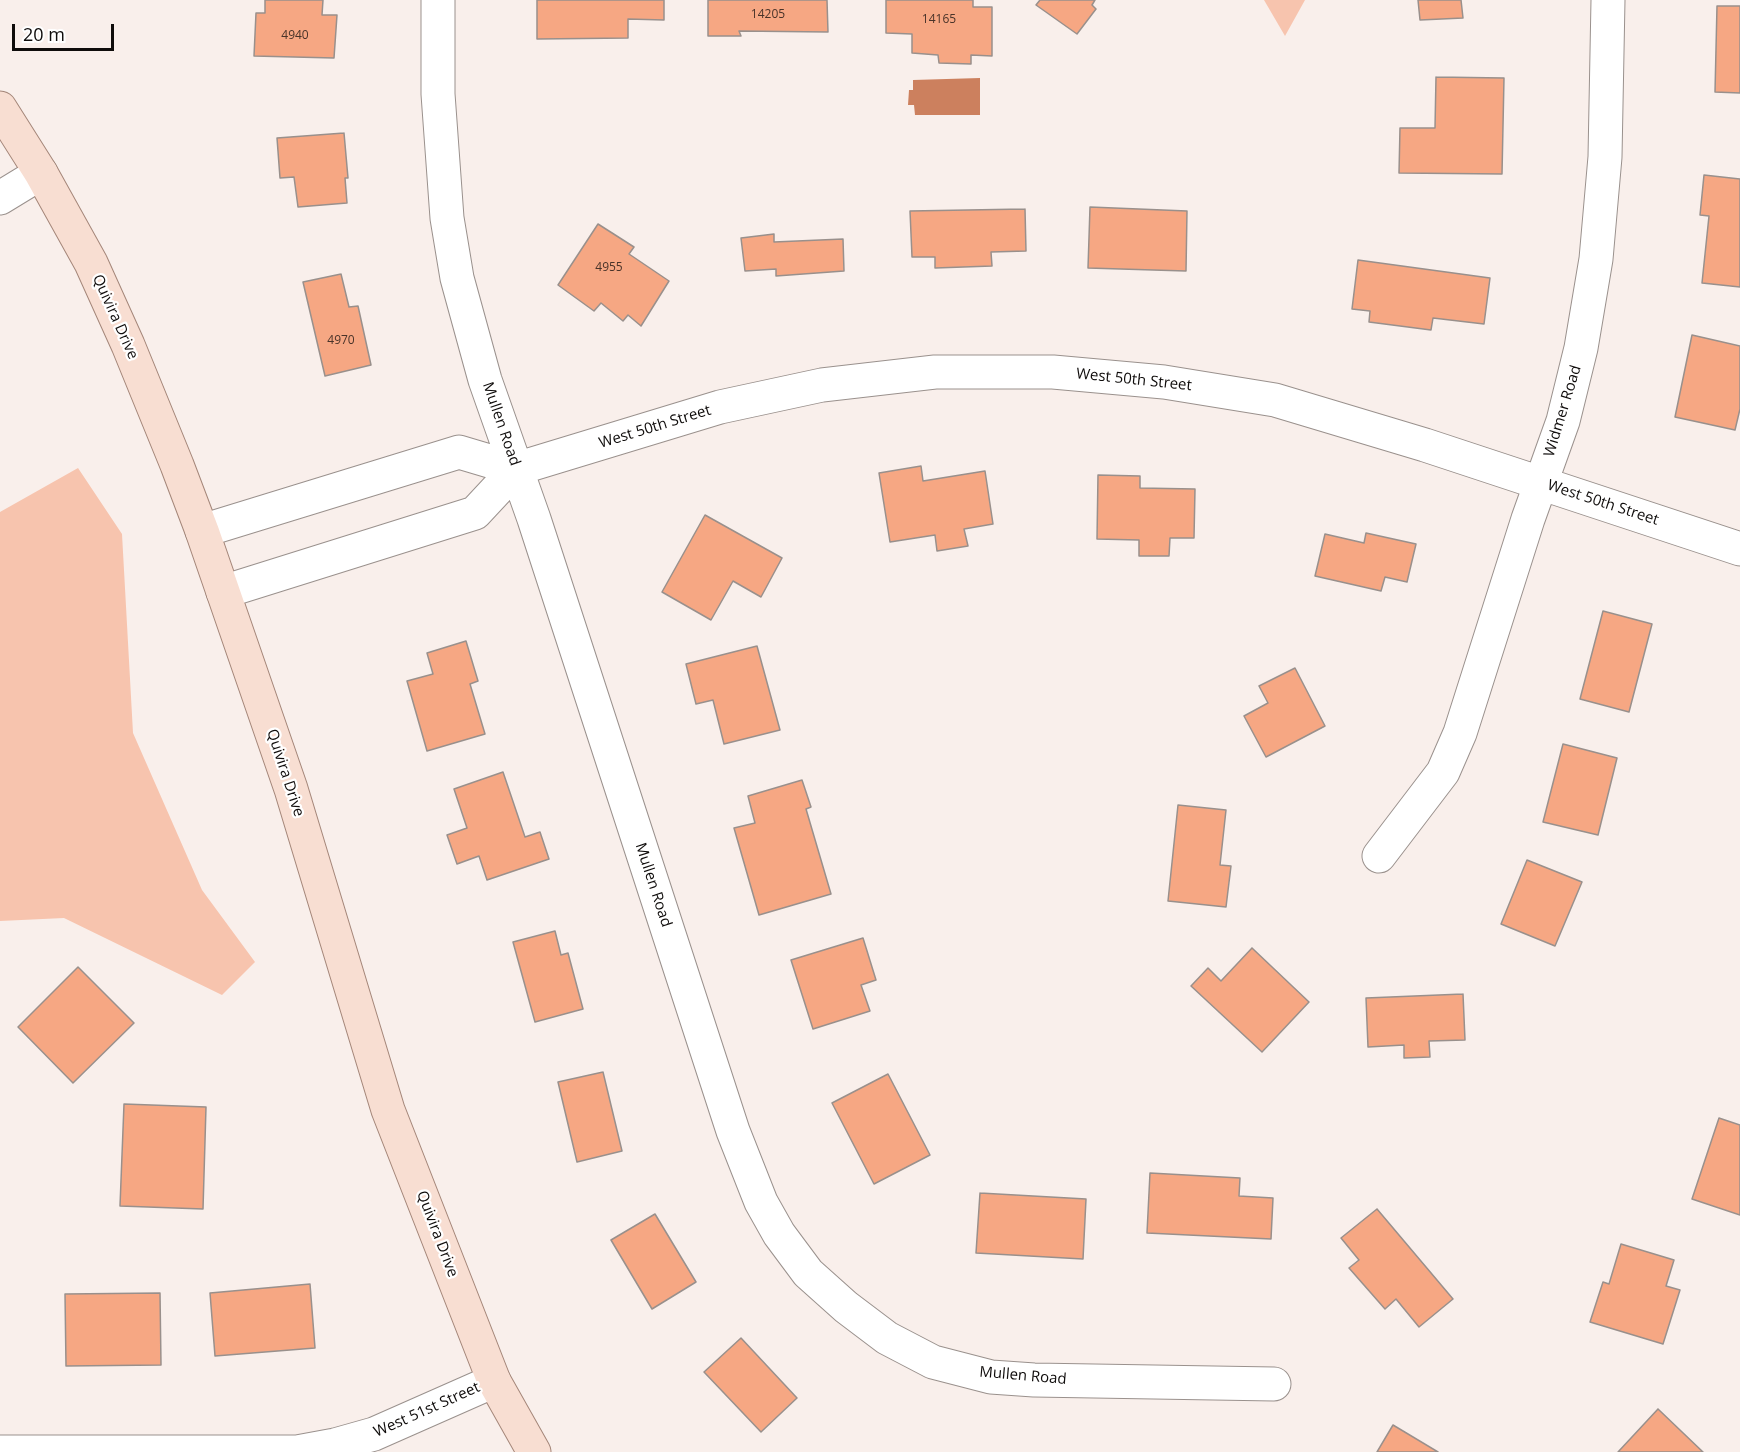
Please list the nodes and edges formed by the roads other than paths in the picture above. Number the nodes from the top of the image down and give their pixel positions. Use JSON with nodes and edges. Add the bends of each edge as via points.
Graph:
{"nodes":[{"id":1,"x":438,"y":0,"type":"edge"},
{"id":2,"x":1608,"y":0,"type":"edge"},
{"id":3,"x":0,"y":108,"type":"edge"},
{"id":4,"x":41,"y":173,"type":"junction"},
{"id":5,"x":0,"y":198,"type":"edge"},
{"id":6,"x":516,"y":469,"type":"junction"},
{"id":7,"x":1540,"y":482,"type":"junction"},
{"id":8,"x":202,"y":531,"type":"junction"},
{"id":9,"x":1740,"y":549,"type":"edge"},
{"id":10,"x":223,"y":592,"type":"junction"},
{"id":11,"x":1379,"y":856,"type":"dead end"},
{"id":12,"x":494,"y":1381,"type":"junction"},
{"id":13,"x":1274,"y":1384,"type":"dead end"},
{"id":14,"x":0,"y":1452,"type":"edge"},
{"id":15,"x":534,"y":1452,"type":"edge"}],
"edges":[{"from":1,"to":6,"type":"street","name":"Mullen Road","via":[[438,94],[447,218],[457,278],[485,380]]},
{"from":2,"to":7,"type":"street","name":"Widmer Road","via":[[1605,157],[1596,259],[1571,390]]},
{"from":3,"to":4,"type":"main road","name":"Quivira Drive"},
{"from":4,"to":5,"type":"street"},
{"from":4,"to":8,"type":"main road","name":"Quivira Drive","via":[[91,263],[128,345]]},
{"from":6,"to":7,"type":"street","name":"West 50th Street","via":[[720,407],[822,385],[935,372],[1053,372],[1164,382],[1275,400]]},
{"from":6,"to":8,"type":"street","via":[[459,452]]},
{"from":6,"to":10,"type":"street","via":[[475,513]]},
{"from":6,"to":13,"type":"street","name":"Mullen Road","via":[[733,1131],[761,1202],[808,1273],[887,1338],[933,1362],[991,1377]]},
{"from":7,"to":9,"type":"street","name":"West 50th Street"},
{"from":7,"to":11,"type":"street","name":"Widmer Road","via":[[1460,733],[1443,772]]},
{"from":8,"to":10,"type":"main road","name":"Quivira Drive"},
{"from":10,"to":12,"type":"main road","name":"Quivira Drive","via":[[291,789],[388,1110]]},
{"from":12,"to":14,"type":"street","name":"West 51st Street","via":[[374,1434],[297,1452]]},
{"from":12,"to":15,"type":"main road","name":"Quivira Drive"}]}
